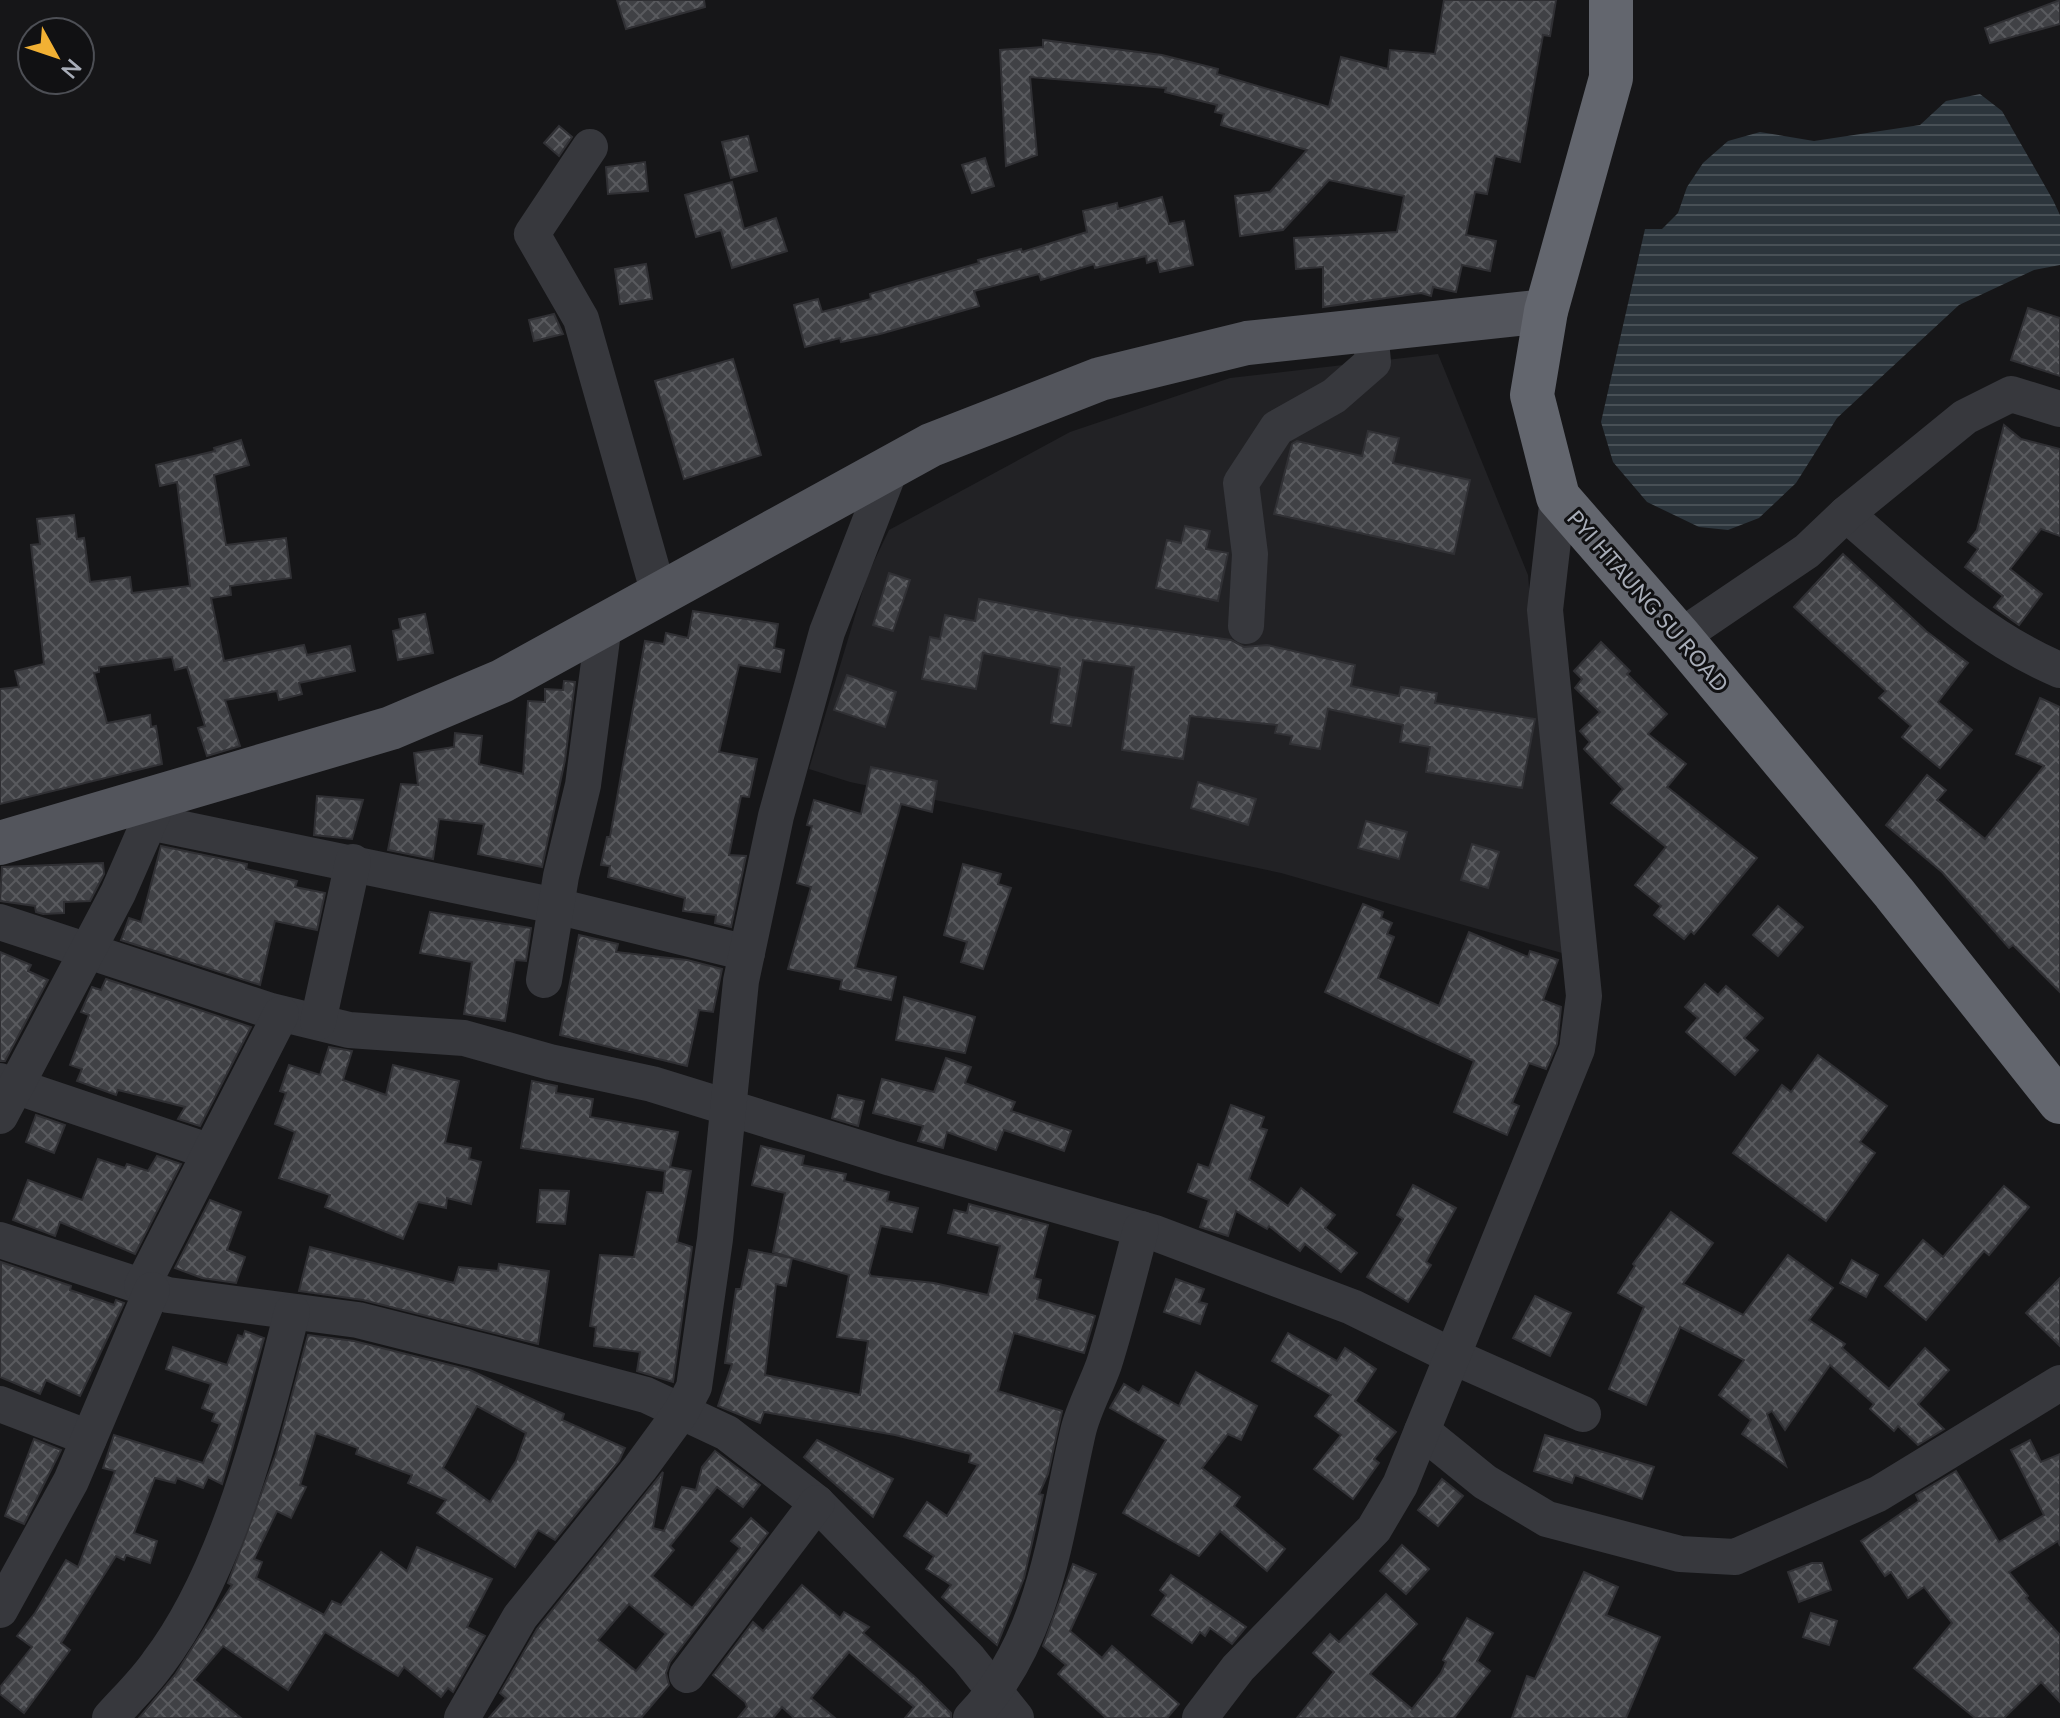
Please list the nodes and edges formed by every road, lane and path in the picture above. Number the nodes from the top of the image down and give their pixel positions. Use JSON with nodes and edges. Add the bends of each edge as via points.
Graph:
{"nodes":[{"id":1,"x":1611,"y":0,"type":"edge"},
{"id":2,"x":590,"y":147,"type":"dead end"},
{"id":3,"x":1546,"y":311,"type":"junction"},
{"id":4,"x":1370,"y":331,"type":"junction"},
{"id":5,"x":2060,"y":409,"type":"edge"},
{"id":6,"x":891,"y":467,"type":"junction"},
{"id":7,"x":1558,"y":497,"type":"junction"},
{"id":8,"x":1846,"y":514,"type":"junction"},
{"id":9,"x":659,"y":594,"type":"junction"},
{"id":10,"x":604,"y":624,"type":"junction"},
{"id":11,"x":1246,"y":626,"type":"dead end"},
{"id":12,"x":1680,"y":637,"type":"junction"},
{"id":13,"x":2060,"y":670,"type":"edge"},
{"id":14,"x":154,"y":810,"type":"junction"},
{"id":15,"x":0,"y":843,"type":"edge"},
{"id":16,"x":353,"y":862,"type":"junction"},
{"id":17,"x":556,"y":906,"type":"junction"},
{"id":18,"x":0,"y":922,"type":"edge"},
{"id":19,"x":86,"y":953,"type":"junction"},
{"id":20,"x":747,"y":953,"type":"junction"},
{"id":21,"x":544,"y":980,"type":"dead end"},
{"id":22,"x":281,"y":1014,"type":"junction"},
{"id":23,"x":318,"y":1022,"type":"junction"},
{"id":24,"x":5,"y":1095,"type":"edge"},
{"id":25,"x":2060,"y":1102,"type":"edge"},
{"id":26,"x":727,"y":1107,"type":"junction"},
{"id":27,"x":208,"y":1151,"type":"junction"},
{"id":28,"x":1141,"y":1229,"type":"junction"},
{"id":29,"x":0,"y":1240,"type":"edge"},
{"id":30,"x":147,"y":1288,"type":"junction"},
{"id":31,"x":292,"y":1312,"type":"junction"},
{"id":32,"x":1452,"y":1356,"type":"junction"},
{"id":33,"x":2060,"y":1383,"type":"edge"},
{"id":34,"x":0,"y":1404,"type":"edge"},
{"id":35,"x":681,"y":1412,"type":"junction"},
{"id":36,"x":1583,"y":1414,"type":"dead end"},
{"id":37,"x":1422,"y":1431,"type":"junction"},
{"id":38,"x":89,"y":1438,"type":"junction"},
{"id":39,"x":817,"y":1503,"type":"junction"},
{"id":40,"x":0,"y":1610,"type":"edge"},
{"id":41,"x":687,"y":1675,"type":"dead end"},
{"id":42,"x":995,"y":1710,"type":"edge"},
{"id":43,"x":110,"y":1718,"type":"edge"},
{"id":44,"x":462,"y":1718,"type":"edge"},
{"id":45,"x":1200,"y":1718,"type":"edge"}],
"edges":[{"from":1,"to":3,"type":"highway","name":"PYI HTAUNG SU ROAD","via":[[1611,78]]},
{"from":2,"to":9,"type":"street","via":[[532,234],[581,319]]},
{"from":3,"to":4,"type":"main road"},
{"from":3,"to":7,"type":"highway","name":"PYI HTAUNG SU ROAD","via":[[1532,395]]},
{"from":4,"to":6,"type":"main road","via":[[1247,343],[1100,379],[931,445]]},
{"from":4,"to":11,"type":"street","via":[[1373,362],[1334,396],[1277,428],[1241,483],[1250,554]]},
{"from":5,"to":8,"type":"street","via":[[2011,394],[1999,399],[1965,417]]},
{"from":6,"to":9,"type":"main road"},
{"from":6,"to":20,"type":"street","via":[[827,632],[776,816]]},
{"from":7,"to":12,"type":"highway","name":"PYI HTAUNG SU ROAD"},
{"from":7,"to":32,"type":"street","via":[[1545,610],[1584,996],[1577,1049]]},
{"from":8,"to":12,"type":"street","via":[[1807,551]]},
{"from":8,"to":13,"type":"street","via":[[2006,644]]},
{"from":9,"to":10,"type":"main road"},
{"from":10,"to":14,"type":"main road","via":[[502,681],[391,728]]},
{"from":10,"to":17,"type":"street","via":[[583,785]]},
{"from":12,"to":25,"type":"highway","name":"PYI HTAUNG SU ROAD"},
{"from":14,"to":15,"type":"main road"},
{"from":14,"to":16,"type":"street"},
{"from":14,"to":19,"type":"street"},
{"from":16,"to":17,"type":"street"},
{"from":16,"to":23,"type":"street"},
{"from":17,"to":20,"type":"street"},
{"from":17,"to":21,"type":"street"},
{"from":18,"to":19,"type":"street"},
{"from":19,"to":22,"type":"street"},
{"from":19,"to":24,"type":"street"},
{"from":20,"to":26,"type":"street"},
{"from":22,"to":23,"type":"street"},
{"from":22,"to":27,"type":"street"},
{"from":23,"to":26,"type":"street","via":[[349,1030],[464,1038]]},
{"from":24,"to":27,"type":"street"},
{"from":26,"to":28,"type":"street"},
{"from":26,"to":35,"type":"street","via":[[694,1387]]},
{"from":27,"to":30,"type":"street"},
{"from":28,"to":32,"type":"street","via":[[1352,1307]]},
{"from":28,"to":42,"type":"street","via":[[1103,1366],[1078,1429],[1051,1570]]},
{"from":29,"to":30,"type":"street"},
{"from":30,"to":31,"type":"street"},
{"from":30,"to":38,"type":"street"},
{"from":31,"to":35,"type":"street","via":[[373,1324],[646,1395]]},
{"from":31,"to":43,"type":"street","via":[[269,1403],[207,1581],[159,1662]]},
{"from":32,"to":36,"type":"street"},
{"from":32,"to":37,"type":"street"},
{"from":33,"to":37,"type":"street","via":[[1878,1494],[1735,1557],[1680,1554],[1547,1519],[1485,1482]]},
{"from":34,"to":38,"type":"street"},
{"from":35,"to":39,"type":"street","via":[[727,1433]]},
{"from":35,"to":44,"type":"street","via":[[520,1617]]},
{"from":37,"to":45,"type":"street","via":[[1374,1529],[1238,1668]]},
{"from":38,"to":40,"type":"street"},
{"from":39,"to":41,"type":"street"},
{"from":39,"to":42,"type":"street","via":[[968,1658]]}]}
